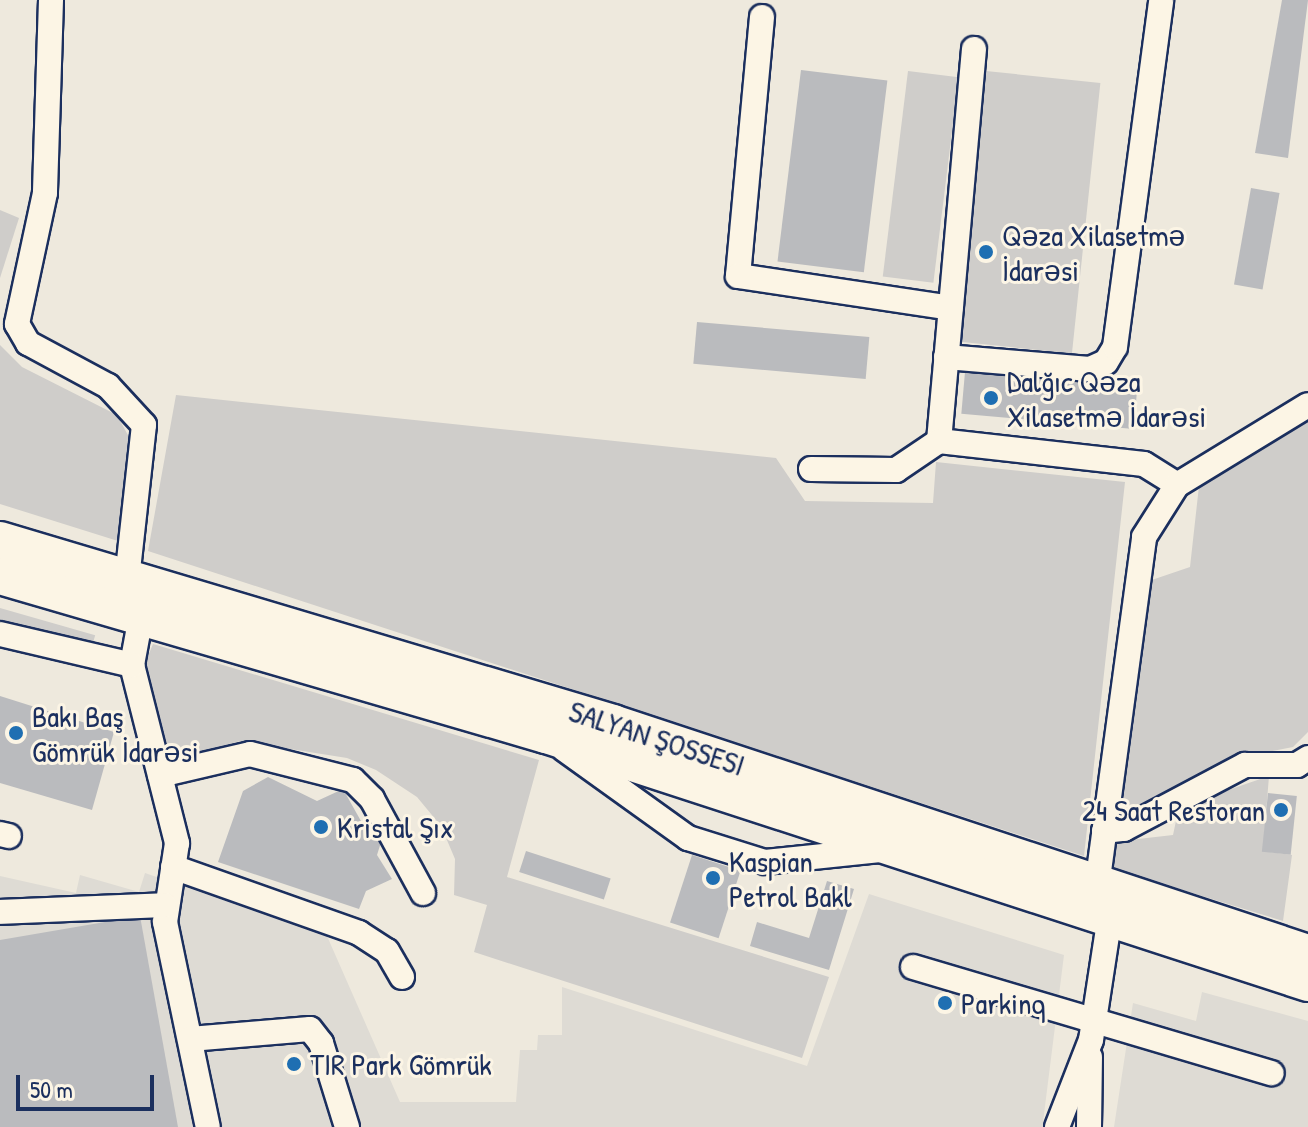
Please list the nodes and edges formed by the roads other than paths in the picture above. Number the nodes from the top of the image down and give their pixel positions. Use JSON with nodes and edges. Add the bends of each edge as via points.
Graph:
{"nodes":[{"id":1,"x":51,"y":0,"type":"edge"},
{"id":2,"x":1161,"y":1,"type":"edge"},
{"id":3,"x":762,"y":17,"type":"dead end"},
{"id":4,"x":974,"y":49,"type":"dead end"},
{"id":5,"x":951,"y":308,"type":"junction"},
{"id":6,"x":946,"y":357,"type":"junction"},
{"id":7,"x":1308,"y":405,"type":"edge"},
{"id":8,"x":939,"y":441,"type":"junction"},
{"id":9,"x":811,"y":469,"type":"dead end"},
{"id":10,"x":1177,"y":485,"type":"junction"},
{"id":11,"x":0,"y":540,"type":"edge"},
{"id":12,"x":0,"y":576,"type":"edge"},
{"id":13,"x":127,"y":578,"type":"junction"},
{"id":14,"x":141,"y":616,"type":"junction"},
{"id":15,"x":0,"y":634,"type":"edge"},
{"id":16,"x":132,"y":665,"type":"junction"},
{"id":17,"x":546,"y":735,"type":"junction"},
{"id":18,"x":1308,"y":758,"type":"edge"},
{"id":19,"x":160,"y":775,"type":"junction"},
{"id":20,"x":1104,"y":831,"type":"junction"},
{"id":21,"x":892,"y":849,"type":"junction"},
{"id":22,"x":173,"y":867,"type":"junction"},
{"id":23,"x":1097,"y":886,"type":"junction"},
{"id":24,"x":423,"y":893,"type":"dead end"},
{"id":25,"x":164,"y":905,"type":"junction"},
{"id":26,"x":0,"y":912,"type":"edge"},
{"id":27,"x":1109,"y":922,"type":"junction"},
{"id":28,"x":1307,"y":956,"type":"edge"},
{"id":29,"x":913,"y":967,"type":"dead end"},
{"id":30,"x":402,"y":977,"type":"dead end"},
{"id":31,"x":1092,"y":1030,"type":"junction"},
{"id":32,"x":190,"y":1039,"type":"junction"},
{"id":33,"x":1272,"y":1073,"type":"dead end"},
{"id":34,"x":208,"y":1127,"type":"edge"},
{"id":35,"x":347,"y":1127,"type":"edge"},
{"id":36,"x":1057,"y":1127,"type":"edge"},
{"id":37,"x":1089,"y":1127,"type":"edge"}],
"edges":[{"from":1,"to":13,"type":"lane","via":[[45,193],[17,324],[28,343],[108,386],[144,425]]},
{"from":2,"to":6,"type":"lane","via":[[1115,347],[1090,369]]},
{"from":3,"to":5,"type":"lane","via":[[738,276]]},
{"from":4,"to":5,"type":"lane"},
{"from":5,"to":6,"type":"lane"},
{"from":6,"to":8,"type":"lane"},
{"from":7,"to":10,"type":"lane"},
{"from":8,"to":9,"type":"lane","via":[[896,470]]},
{"from":8,"to":10,"type":"lane","via":[[1144,464]]},
{"from":10,"to":20,"type":"lane","via":[[1158,508],[1134,569]]},
{"from":11,"to":13,"type":"highway","name":"SALYAN ŞOSSESI"},
{"from":12,"to":14,"type":"highway","name":"SALYAN ŞOSSESI"},
{"from":13,"to":23,"type":"highway","name":"SALYAN ŞOSSESI","via":[[613,723]]},
{"from":14,"to":16,"type":"lane"},
{"from":14,"to":17,"type":"highway","name":"SALYAN ŞOSSESI"},
{"from":15,"to":16,"type":"lane"},
{"from":16,"to":19,"type":"lane"},
{"from":17,"to":21,"type":"highway","name":"SALYAN ŞOSSESI"},
{"from":17,"to":21,"type":"lane","via":[[688,838],[765,862]]},
{"from":18,"to":20,"type":"lane","via":[[1297,765],[1245,765],[1124,829]]},
{"from":19,"to":22,"type":"lane","via":[[176,828]]},
{"from":19,"to":24,"type":"lane","via":[[250,754],[353,780],[372,799]]},
{"from":20,"to":23,"type":"lane"},
{"from":21,"to":27,"type":"highway","name":"SALYAN ŞOSSESI"},
{"from":22,"to":25,"type":"lane"},
{"from":22,"to":30,"type":"lane","via":[[359,933],[387,951]]},
{"from":23,"to":28,"type":"highway","name":"SALYAN ŞOSSESI"},
{"from":25,"to":26,"type":"lane"},
{"from":25,"to":32,"type":"lane"},
{"from":27,"to":28,"type":"highway","name":"SALYAN ŞOSSESI"},
{"from":27,"to":31,"type":"lane"},
{"from":29,"to":31,"type":"lane"},
{"from":31,"to":33,"type":"lane"},
{"from":31,"to":36,"type":"lane"},
{"from":31,"to":37,"type":"lane"},
{"from":32,"to":34,"type":"lane"},
{"from":32,"to":35,"type":"lane","via":[[310,1029],[321,1043]]}]}
